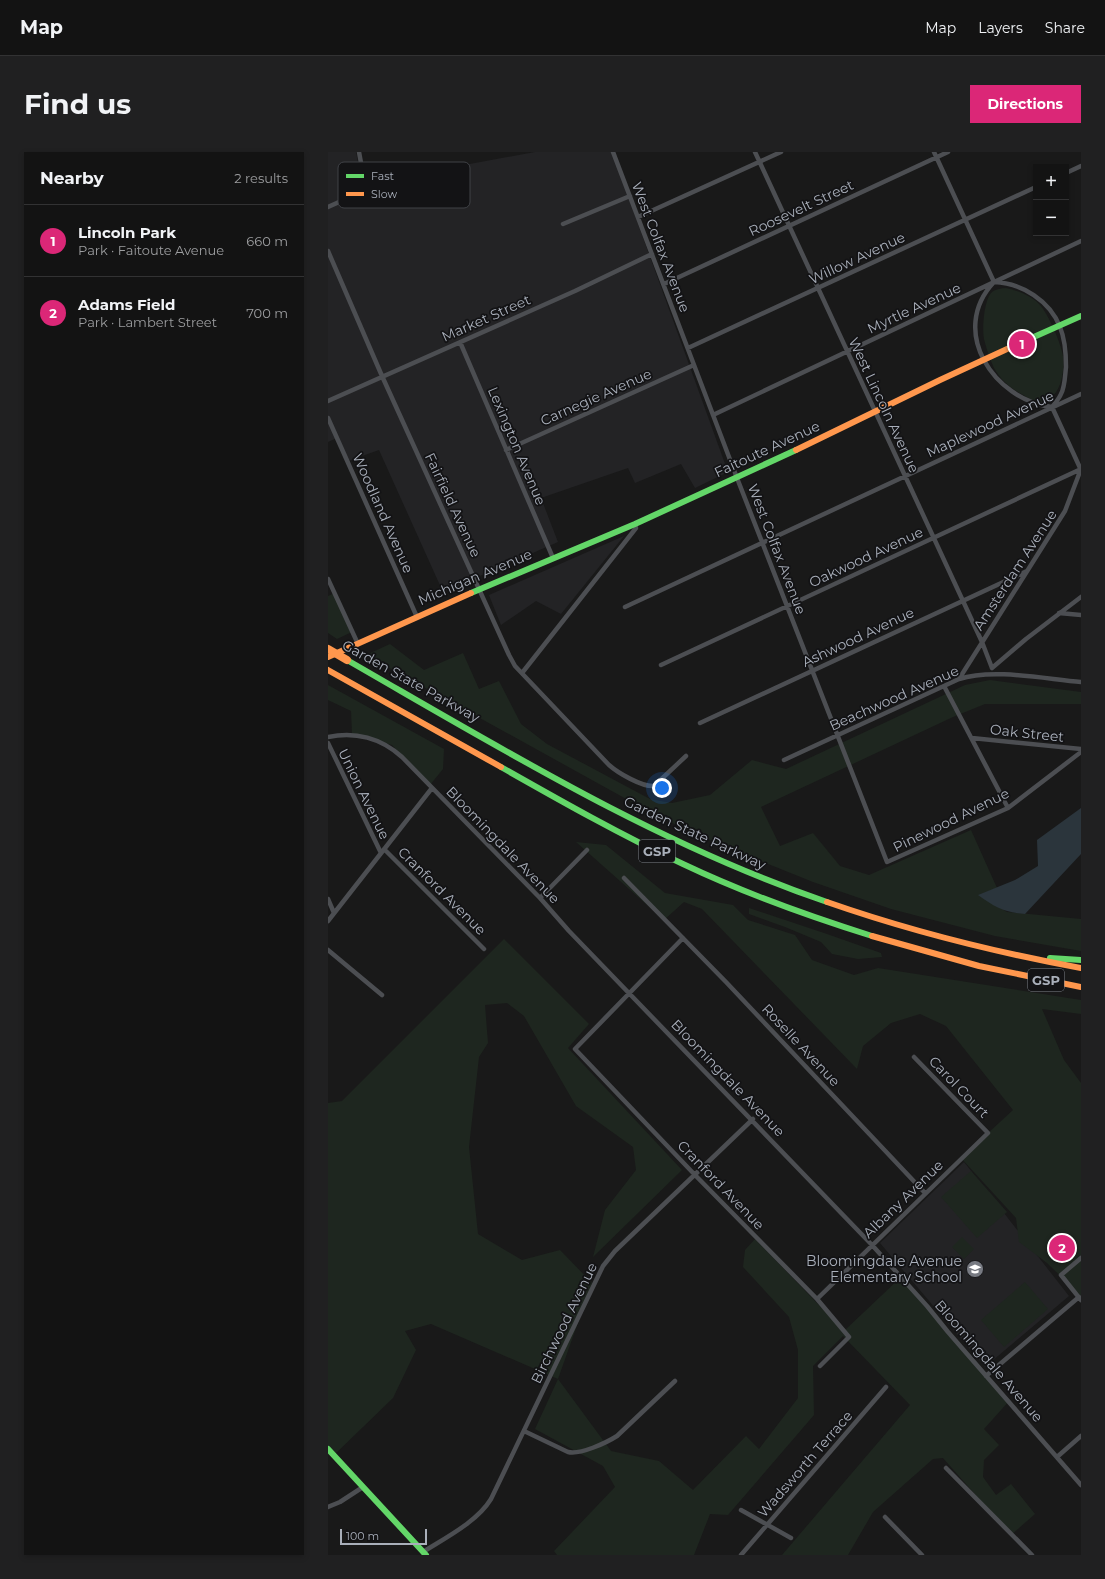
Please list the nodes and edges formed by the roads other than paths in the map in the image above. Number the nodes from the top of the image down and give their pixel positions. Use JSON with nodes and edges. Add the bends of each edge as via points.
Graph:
{"nodes":[{"id":1,"x":359,"y":152,"type":"edge"},
{"id":2,"x":615,"y":152,"type":"edge"},
{"id":3,"x":755,"y":152,"type":"edge"},
{"id":4,"x":781,"y":152,"type":"edge"},
{"id":5,"x":934,"y":152,"type":"edge"},
{"id":6,"x":948,"y":152,"type":"edge"},
{"id":7,"x":936,"y":158,"type":"junction"},
{"id":8,"x":361,"y":162,"type":"edge"},
{"id":9,"x":760,"y":162,"type":"junction"},
{"id":10,"x":1081,"y":166,"type":"edge"},
{"id":11,"x":1069,"y":172,"type":"edge"},
{"id":12,"x":1033,"y":188,"type":"edge"},
{"id":13,"x":630,"y":196,"type":"junction"},
{"id":14,"x":338,"y":203,"type":"edge"},
{"id":15,"x":328,"y":207,"type":"edge"},
{"id":16,"x":638,"y":217,"type":"junction"},
{"id":17,"x":965,"y":220,"type":"junction"},
{"id":18,"x":563,"y":224,"type":"dead end"},
{"id":19,"x":789,"y":226,"type":"junction"},
{"id":20,"x":1081,"y":241,"type":"edge"},
{"id":21,"x":328,"y":250,"type":"edge"},
{"id":22,"x":652,"y":254,"type":"junction"},
{"id":23,"x":994,"y":282,"type":"junction"},
{"id":24,"x":664,"y":284,"type":"junction"},
{"id":25,"x":818,"y":288,"type":"junction"},
{"id":26,"x":1081,"y":316,"type":"edge"},
{"id":27,"x":1059,"y":326,"type":"junction"},
{"id":28,"x":460,"y":342,"type":"junction"},
{"id":29,"x":688,"y":348,"type":"junction"},
{"id":30,"x":848,"y":351,"type":"junction"},
{"id":31,"x":984,"y":360,"type":"junction"},
{"id":32,"x":694,"y":365,"type":"junction"},
{"id":33,"x":382,"y":376,"type":"junction"},
{"id":34,"x":1081,"y":394,"type":"edge"},
{"id":35,"x":328,"y":401,"type":"edge"},
{"id":36,"x":1052,"y":407,"type":"junction"},
{"id":37,"x":875,"y":411,"type":"junction"},
{"id":38,"x":713,"y":415,"type":"junction"},
{"id":39,"x":328,"y":418,"type":"edge"},
{"id":40,"x":506,"y":450,"type":"junction"},
{"id":41,"x":1081,"y":469,"type":"edge"},
{"id":42,"x":905,"y":476,"type":"junction"},
{"id":43,"x":737,"y":478,"type":"junction"},
{"id":44,"x":635,"y":524,"type":"junction"},
{"id":45,"x":933,"y":538,"type":"junction"},
{"id":46,"x":762,"y":542,"type":"junction"},
{"id":47,"x":553,"y":558,"type":"junction"},
{"id":48,"x":1027,"y":571,"type":"junction"},
{"id":49,"x":328,"y":579,"type":"edge"},
{"id":50,"x":480,"y":589,"type":"junction"},
{"id":51,"x":1081,"y":597,"type":"edge"},
{"id":52,"x":962,"y":600,"type":"junction"},
{"id":53,"x":787,"y":606,"type":"junction"},
{"id":54,"x":625,"y":607,"type":"dead end"},
{"id":55,"x":1059,"y":613,"type":"junction"},
{"id":56,"x":1081,"y":615,"type":"edge"},
{"id":57,"x":417,"y":617,"type":"junction"},
{"id":58,"x":982,"y":642,"type":"junction"},
{"id":59,"x":358,"y":644,"type":"junction"},
{"id":60,"x":328,"y":649,"type":"edge"},
{"id":61,"x":328,"y":657,"type":"edge"},
{"id":62,"x":662,"y":665,"type":"dead end"},
{"id":63,"x":992,"y":668,"type":"junction"},
{"id":64,"x":328,"y":670,"type":"edge"},
{"id":65,"x":813,"y":670,"type":"junction"},
{"id":66,"x":522,"y":673,"type":"junction"},
{"id":67,"x":992,"y":674,"type":"junction"},
{"id":68,"x":959,"y":679,"type":"junction"},
{"id":69,"x":1081,"y":682,"type":"edge"},
{"id":70,"x":944,"y":686,"type":"junction"},
{"id":71,"x":700,"y":723,"type":"dead end"},
{"id":72,"x":838,"y":735,"type":"junction"},
{"id":73,"x":328,"y":737,"type":"edge"},
{"id":74,"x":972,"y":738,"type":"junction"},
{"id":75,"x":328,"y":743,"type":"edge"},
{"id":76,"x":1081,"y":749,"type":"edge"},
{"id":77,"x":1081,"y":752,"type":"edge"},
{"id":78,"x":686,"y":756,"type":"dead end"},
{"id":79,"x":784,"y":760,"type":"dead end"},
{"id":80,"x":432,"y":788,"type":"junction"},
{"id":81,"x":1008,"y":808,"type":"junction"},
{"id":82,"x":587,"y":850,"type":"dead end"},
{"id":83,"x":382,"y":851,"type":"junction"},
{"id":84,"x":887,"y":862,"type":"joint"},
{"id":85,"x":624,"y":878,"type":"dead end"},
{"id":86,"x":540,"y":898,"type":"junction"},
{"id":87,"x":328,"y":899,"type":"edge"},
{"id":88,"x":334,"y":913,"type":"junction"},
{"id":89,"x":328,"y":921,"type":"edge"},
{"id":90,"x":683,"y":938,"type":"junction"},
{"id":91,"x":484,"y":949,"type":"dead end"},
{"id":92,"x":328,"y":950,"type":"edge"},
{"id":93,"x":1015,"y":956,"type":"junction"},
{"id":94,"x":1081,"y":960,"type":"edge"},
{"id":95,"x":1081,"y":968,"type":"edge"},
{"id":96,"x":1081,"y":987,"type":"edge"},
{"id":97,"x":630,"y":993,"type":"junction"},
{"id":98,"x":382,"y":995,"type":"dead end"},
{"id":99,"x":914,"y":1057,"type":"dead end"},
{"id":100,"x":753,"y":1119,"type":"junction"},
{"id":101,"x":988,"y":1133,"type":"joint"},
{"id":102,"x":695,"y":1175,"type":"junction"},
{"id":103,"x":925,"y":1194,"type":"junction"},
{"id":104,"x":872,"y":1244,"type":"junction"},
{"id":105,"x":1081,"y":1258,"type":"edge"},
{"id":106,"x":817,"y":1299,"type":"junction"},
{"id":107,"x":1080,"y":1299,"type":"edge"},
{"id":108,"x":820,"y":1366,"type":"dead end"},
{"id":109,"x":986,"y":1376,"type":"junction"},
{"id":110,"x":674,"y":1381,"type":"dead end"},
{"id":111,"x":886,"y":1387,"type":"dead end"},
{"id":112,"x":524,"y":1431,"type":"junction"},
{"id":113,"x":1081,"y":1436,"type":"edge"},
{"id":114,"x":328,"y":1449,"type":"edge"},
{"id":115,"x":1057,"y":1457,"type":"junction"},
{"id":116,"x":946,"y":1468,"type":"dead end"},
{"id":117,"x":1081,"y":1485,"type":"edge"},
{"id":118,"x":363,"y":1487,"type":"junction"},
{"id":119,"x":328,"y":1507,"type":"edge"},
{"id":120,"x":741,"y":1510,"type":"dead end"},
{"id":121,"x":885,"y":1517,"type":"dead end"},
{"id":122,"x":767,"y":1525,"type":"junction"},
{"id":123,"x":791,"y":1538,"type":"dead end"},
{"id":124,"x":424,"y":1553,"type":"edge"},
{"id":125,"x":741,"y":1555,"type":"edge"},
{"id":126,"x":922,"y":1555,"type":"edge"},
{"id":127,"x":1032,"y":1555,"type":"edge"}],
"edges":[{"from":1,"to":8,"type":"street"},
{"from":2,"to":13,"type":"street","name":"West Colfax Avenue"},
{"from":3,"to":9,"type":"street","name":"West Lincoln Avenue"},
{"from":4,"to":9,"type":"street"},
{"from":5,"to":7,"type":"street"},
{"from":6,"to":7,"type":"street","name":"Roosevelt Street"},
{"from":7,"to":17,"type":"street"},
{"from":7,"to":19,"type":"street","name":"Roosevelt Street"},
{"from":9,"to":16,"type":"street"},
{"from":9,"to":19,"type":"street","name":"West Lincoln Avenue"},
{"from":10,"to":11,"type":"street"},
{"from":12,"to":17,"type":"street","name":"Willow Avenue"},
{"from":13,"to":16,"type":"street","name":"West Colfax Avenue"},
{"from":13,"to":18,"type":"street"},
{"from":14,"to":15,"type":"street"},
{"from":16,"to":22,"type":"street","name":"West Colfax Avenue"},
{"from":17,"to":23,"type":"street"},
{"from":17,"to":25,"type":"street","name":"Willow Avenue"},
{"from":19,"to":24,"type":"street","name":"Roosevelt Street"},
{"from":19,"to":25,"type":"street","name":"West Lincoln Avenue"},
{"from":20,"to":23,"type":"street","name":"Myrtle Avenue"},
{"from":21,"to":33,"type":"street","name":"Fairfield Avenue"},
{"from":22,"to":24,"type":"street","name":"West Colfax Avenue"},
{"from":22,"to":28,"type":"street","name":"Market Street"},
{"from":23,"to":27,"type":"street","via":[[1011,284],[1034,295],[1046,306]]},
{"from":23,"to":30,"type":"street","name":"Myrtle Avenue"},
{"from":23,"to":31,"type":"street","via":[[982,300],[976,319],[976,339]]},
{"from":24,"to":29,"type":"street","name":"West Colfax Avenue"},
{"from":25,"to":29,"type":"street","name":"Willow Avenue"},
{"from":25,"to":30,"type":"street","name":"West Lincoln Avenue"},
{"from":26,"to":27,"type":"main road","name":"Faitoute Avenue"},
{"from":27,"to":31,"type":"main road","name":"Faitoute Avenue"},
{"from":27,"to":36,"type":"street","via":[[1065,347],[1066,371],[1061,394]]},
{"from":28,"to":33,"type":"street","name":"Market Street"},
{"from":28,"to":40,"type":"street","name":"Lexington Avenue"},
{"from":29,"to":32,"type":"street","name":"West Colfax Avenue"},
{"from":30,"to":37,"type":"street","name":"West Lincoln Avenue"},
{"from":30,"to":38,"type":"street","name":"Myrtle Avenue"},
{"from":31,"to":36,"type":"street","via":[[997,379],[1015,394],[1032,403]]},
{"from":31,"to":37,"type":"main road","name":"Faitoute Avenue"},
{"from":32,"to":38,"type":"street","name":"West Colfax Avenue"},
{"from":32,"to":40,"type":"street","name":"Carnegie Avenue"},
{"from":33,"to":35,"type":"street","name":"Market Street"},
{"from":33,"to":50,"type":"street","name":"Fairfield Avenue"},
{"from":34,"to":36,"type":"street","name":"Maplewood Avenue"},
{"from":36,"to":41,"type":"street"},
{"from":36,"to":42,"type":"street","name":"Maplewood Avenue"},
{"from":37,"to":42,"type":"street","name":"West Lincoln Avenue"},
{"from":37,"to":43,"type":"main road","name":"Faitoute Avenue"},
{"from":38,"to":43,"type":"street","name":"West Colfax Avenue"},
{"from":39,"to":57,"type":"street","name":"Woodland Avenue"},
{"from":40,"to":47,"type":"street","name":"Lexington Avenue"},
{"from":41,"to":45,"type":"street","name":"Oakwood Avenue"},
{"from":41,"to":48,"type":"street","name":"Amsterdam Avenue","via":[[1065,511]]},
{"from":42,"to":45,"type":"street","name":"West Lincoln Avenue"},
{"from":42,"to":46,"type":"street","name":"Maplewood Avenue"},
{"from":43,"to":44,"type":"main road","name":"Faitoute Avenue"},
{"from":43,"to":46,"type":"street","name":"West Colfax Avenue"},
{"from":44,"to":47,"type":"main road","name":"Michigan Avenue"},
{"from":44,"to":66,"type":"street","via":[[636,528]]},
{"from":45,"to":52,"type":"street","name":"West Lincoln Avenue"},
{"from":45,"to":53,"type":"street","name":"Oakwood Avenue"},
{"from":46,"to":53,"type":"street","name":"West Colfax Avenue"},
{"from":46,"to":54,"type":"street","name":"Maplewood Avenue"},
{"from":47,"to":50,"type":"main road","name":"Michigan Avenue"},
{"from":48,"to":52,"type":"street","name":"Ashwood Avenue"},
{"from":48,"to":58,"type":"street","name":"Amsterdam Avenue"},
{"from":49,"to":59,"type":"street"},
{"from":50,"to":57,"type":"main road","name":"Michigan Avenue"},
{"from":50,"to":66,"type":"street","name":"Fairfield Avenue","via":[[509,655]]},
{"from":51,"to":55,"type":"street"},
{"from":52,"to":58,"type":"street","name":"West Lincoln Avenue"},
{"from":52,"to":65,"type":"street","name":"Ashwood Avenue"},
{"from":53,"to":62,"type":"street","name":"Oakwood Avenue"},
{"from":53,"to":65,"type":"street","name":"West Colfax Avenue"},
{"from":55,"to":56,"type":"street"},
{"from":55,"to":63,"type":"street"},
{"from":57,"to":59,"type":"main road","name":"Michigan Avenue"},
{"from":58,"to":63,"type":"street","name":"West Lincoln Avenue"},
{"from":58,"to":68,"type":"street","name":"Amsterdam Avenue"},
{"from":59,"to":61,"type":"main road","name":"Michigan Avenue"},
{"from":60,"to":93,"type":"main road","name":"Garden State Parkway","number":"GSP","bridge":true,"via":[[593,799],[717,859],[874,918]]},
{"from":63,"to":67,"type":"street"},
{"from":64,"to":96,"type":"main road","number":"GSP","via":[[608,826],[729,884],[818,918],[908,947]]},
{"from":65,"to":71,"type":"street","name":"Ashwood Avenue"},
{"from":65,"to":72,"type":"street","name":"West Colfax Avenue"},
{"from":66,"to":78,"type":"street","name":"Fairfield Avenue","via":[[609,765],[622,774],[645,785],[654,786]]},
{"from":67,"to":68,"type":"street","name":"Beachwood Avenue"},
{"from":67,"to":69,"type":"street","name":"Beachwood Avenue"},
{"from":68,"to":70,"type":"street","name":"Beachwood Avenue"},
{"from":70,"to":72,"type":"street","name":"Beachwood Avenue"},
{"from":70,"to":74,"type":"street"},
{"from":72,"to":79,"type":"street","name":"Beachwood Avenue"},
{"from":72,"to":84,"type":"street","name":"West Colfax Avenue"},
{"from":73,"to":80,"type":"street","name":"Bloomingdale Avenue","via":[[359,735],[382,743],[402,757]]},
{"from":74,"to":76,"type":"street","name":"Oak Street"},
{"from":74,"to":81,"type":"street"},
{"from":75,"to":83,"type":"street","name":"Union Avenue"},
{"from":77,"to":81,"type":"street","name":"Pinewood Avenue"},
{"from":80,"to":83,"type":"street"},
{"from":80,"to":86,"type":"street","name":"Bloomingdale Avenue"},
{"from":81,"to":84,"type":"street","name":"Pinewood Avenue"},
{"from":82,"to":86,"type":"street"},
{"from":83,"to":88,"type":"street"},
{"from":83,"to":91,"type":"street","name":"Cranford Avenue"},
{"from":85,"to":90,"type":"street","name":"Roselle Avenue"},
{"from":86,"to":97,"type":"street","name":"Bloomingdale Avenue"},
{"from":87,"to":88,"type":"street"},
{"from":88,"to":89,"type":"street"},
{"from":90,"to":97,"type":"street"},
{"from":90,"to":103,"type":"street","name":"Roselle Avenue","via":[[805,1064]]},
{"from":92,"to":98,"type":"street"},
{"from":93,"to":94,"type":"main road"},
{"from":93,"to":95,"type":"main road","name":"Garden State Parkway","number":"GSP"},
{"from":97,"to":100,"type":"street","name":"Bloomingdale Avenue"},
{"from":97,"to":102,"type":"street","name":"Cranford Avenue","via":[[575,1049]]},
{"from":99,"to":101,"type":"street","name":"Carol Court"},
{"from":100,"to":102,"type":"street","name":"Birchwood Avenue"},
{"from":100,"to":104,"type":"street","name":"Bloomingdale Avenue"},
{"from":101,"to":103,"type":"street","name":"Albany Avenue"},
{"from":102,"to":106,"type":"street","name":"Cranford Avenue"},
{"from":102,"to":112,"type":"street","name":"Birchwood Avenue","via":[[615,1251],[603,1266]]},
{"from":103,"to":104,"type":"street","name":"Albany Avenue"},
{"from":104,"to":106,"type":"street","name":"Albany Avenue"},
{"from":104,"to":109,"type":"street","name":"Bloomingdale Avenue"},
{"from":105,"to":107,"type":"street","via":[[1061,1274]]},
{"from":106,"to":108,"type":"street","name":"Cranford Avenue","via":[[850,1337]]},
{"from":107,"to":109,"type":"street"},
{"from":109,"to":115,"type":"street","name":"Bloomingdale Avenue"},
{"from":110,"to":112,"type":"street","via":[[617,1436],[580,1452],[568,1452]]},
{"from":111,"to":122,"type":"street","name":"Wadsworth Terrace"},
{"from":112,"to":124,"type":"street","name":"Birchwood Avenue","via":[[486,1508]]},
{"from":113,"to":115,"type":"street"},
{"from":114,"to":118,"type":"main road"},
{"from":115,"to":117,"type":"street","name":"Bloomingdale Avenue"},
{"from":116,"to":127,"type":"street"},
{"from":118,"to":119,"type":"street"},
{"from":118,"to":124,"type":"main road"},
{"from":120,"to":122,"type":"street"},
{"from":121,"to":126,"type":"street"},
{"from":122,"to":123,"type":"street"},
{"from":122,"to":125,"type":"street","name":"Wadsworth Terrace"}]}
